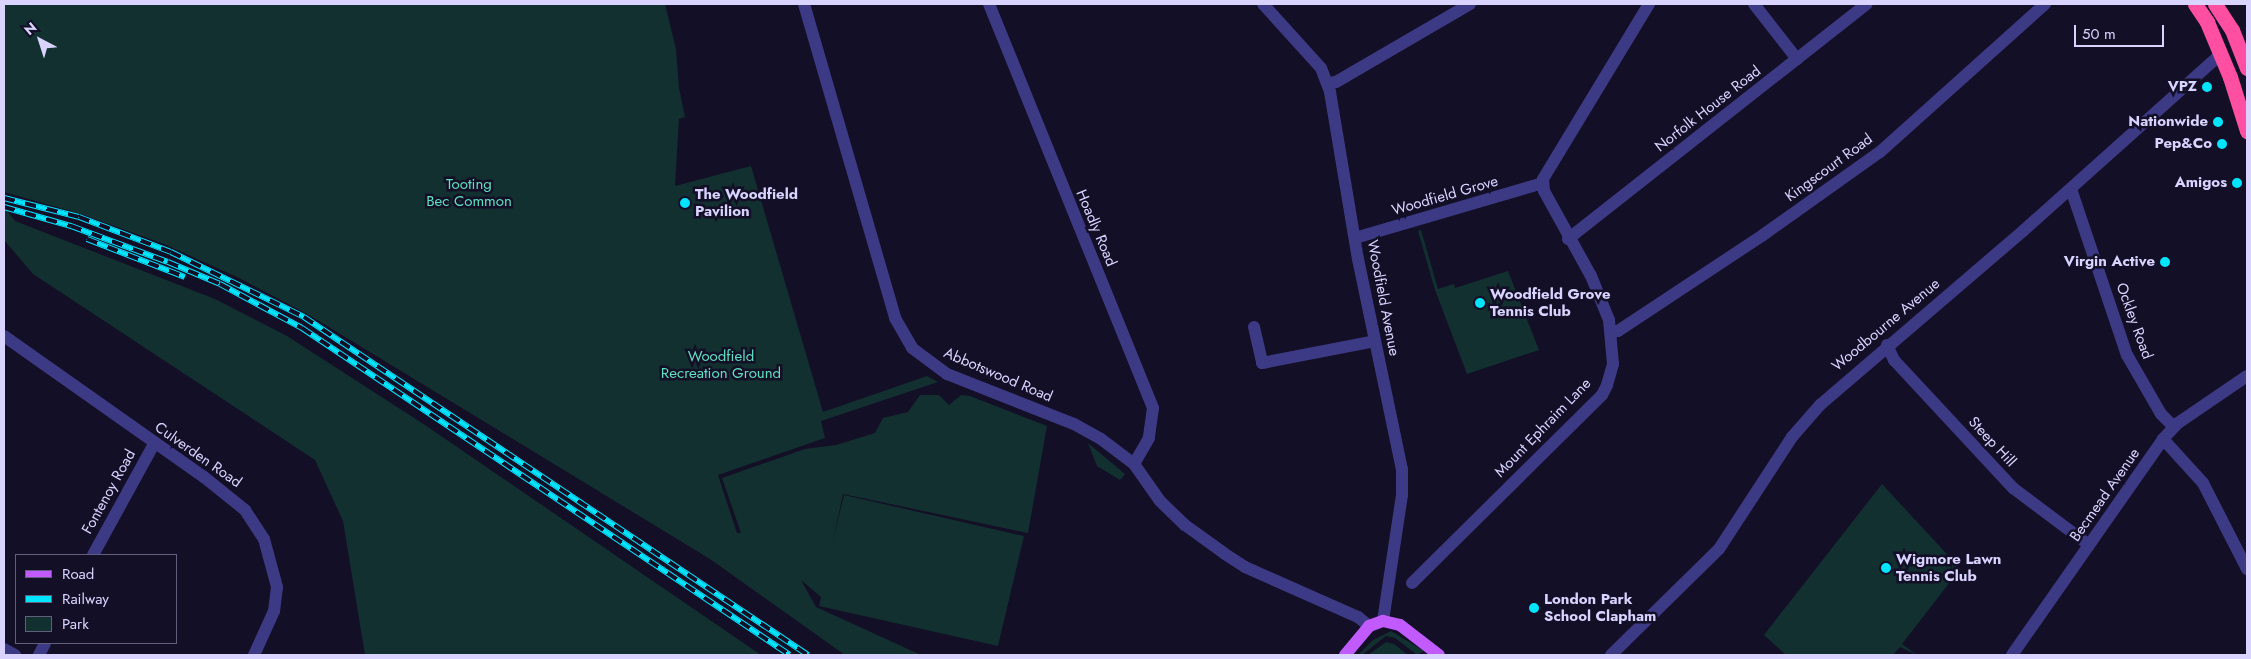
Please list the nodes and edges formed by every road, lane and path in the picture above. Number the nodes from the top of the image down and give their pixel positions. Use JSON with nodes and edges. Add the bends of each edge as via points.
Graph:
{"nodes":[{"id":1,"x":804,"y":4,"type":"edge"},
{"id":2,"x":989,"y":4,"type":"edge"},
{"id":3,"x":1263,"y":4,"type":"edge"},
{"id":4,"x":1470,"y":4,"type":"edge"},
{"id":5,"x":1649,"y":4,"type":"edge"},
{"id":6,"x":1754,"y":4,"type":"edge"},
{"id":7,"x":1867,"y":4,"type":"edge"},
{"id":8,"x":2045,"y":4,"type":"edge"},
{"id":9,"x":2195,"y":4,"type":"edge"},
{"id":10,"x":2215,"y":4,"type":"edge"},
{"id":11,"x":2220,"y":55,"type":"junction"},
{"id":12,"x":1797,"y":59,"type":"junction"},
{"id":13,"x":2247,"y":68,"type":"edge"},
{"id":14,"x":1328,"y":83,"type":"junction"},
{"id":15,"x":2247,"y":131,"type":"edge"},
{"id":16,"x":1543,"y":183,"type":"junction"},
{"id":17,"x":2071,"y":189,"type":"junction"},
{"id":18,"x":1354,"y":238,"type":"junction"},
{"id":19,"x":1568,"y":239,"type":"junction"},
{"id":20,"x":1254,"y":326,"type":"dead end"},
{"id":21,"x":1611,"y":332,"type":"junction"},
{"id":22,"x":4,"y":336,"type":"edge"},
{"id":23,"x":1375,"y":341,"type":"junction"},
{"id":24,"x":1888,"y":346,"type":"junction"},
{"id":25,"x":2247,"y":376,"type":"edge"},
{"id":26,"x":2174,"y":427,"type":"junction"},
{"id":27,"x":2164,"y":439,"type":"junction"},
{"id":28,"x":154,"y":444,"type":"junction"},
{"id":29,"x":1134,"y":464,"type":"junction"},
{"id":30,"x":2089,"y":545,"type":"junction"},
{"id":31,"x":94,"y":554,"type":"edge"},
{"id":32,"x":2247,"y":569,"type":"edge"},
{"id":33,"x":1412,"y":583,"type":"dead end"},
{"id":34,"x":1384,"y":621,"type":"junction"},
{"id":35,"x":1369,"y":626,"type":"junction"},
{"id":36,"x":4,"y":649,"type":"edge"},
{"id":37,"x":15,"y":655,"type":"edge"},
{"id":38,"x":254,"y":655,"type":"edge"},
{"id":39,"x":1345,"y":655,"type":"edge"},
{"id":40,"x":1439,"y":655,"type":"edge"},
{"id":41,"x":1611,"y":655,"type":"edge"},
{"id":42,"x":2012,"y":655,"type":"edge"}],
"edges":[{"from":1,"to":29,"type":"street","name":"Abbotswood Road","via":[[895,318],[912,348],[948,374],[1074,424],[1108,443]]},
{"from":2,"to":29,"type":"street","name":"Hoadly Road","via":[[1062,190],[1151,402],[1152,428]]},
{"from":3,"to":14,"type":"street","name":"Woodfield Avenue","via":[[1321,68]]},
{"from":4,"to":14,"type":"street","via":[[1336,82]]},
{"from":5,"to":16,"type":"street","via":[[1552,161]]},
{"from":6,"to":12,"type":"street"},
{"from":7,"to":12,"type":"street","name":"Norfolk House Road"},
{"from":8,"to":21,"type":"street","name":"Kingscourt Road","via":[[1880,152],[1763,235],[1618,331]]},
{"from":9,"to":11,"type":"highway"},
{"from":10,"to":13,"type":"highway","via":[[2232,30]]},
{"from":11,"to":15,"type":"highway"},
{"from":11,"to":17,"type":"street","name":"Woodbourne Avenue"},
{"from":12,"to":19,"type":"street","name":"Norfolk House Road"},
{"from":14,"to":18,"type":"street","name":"Woodfield Avenue"},
{"from":16,"to":18,"type":"street","name":"Woodfield Grove"},
{"from":16,"to":19,"type":"street","name":"Mount Ephraim Lane"},
{"from":17,"to":24,"type":"street","name":"Woodbourne Avenue"},
{"from":17,"to":26,"type":"street","name":"Ockley Road","via":[[2128,355],[2161,414]]},
{"from":18,"to":23,"type":"street","name":"Woodfield Avenue"},
{"from":19,"to":21,"type":"street","name":"Mount Ephraim Lane","via":[[1599,292]]},
{"from":20,"to":23,"type":"street","via":[[1262,363]]},
{"from":21,"to":33,"type":"street","name":"Mount Ephraim Lane","via":[[1613,364],[1602,395]]},
{"from":22,"to":28,"type":"street","name":"Culverden Road"},
{"from":23,"to":34,"type":"street","name":"Woodfield Avenue","via":[[1402,484]]},
{"from":24,"to":30,"type":"street","name":"Steep Hill","via":[[1894,360],[2013,488]]},
{"from":24,"to":41,"type":"street","name":"Woodbourne Avenue","via":[[1808,417],[1719,548]]},
{"from":25,"to":26,"type":"street","name":"Becmead Avenue"},
{"from":26,"to":27,"type":"street","name":"Becmead Avenue"},
{"from":27,"to":30,"type":"street","name":"Becmead Avenue"},
{"from":27,"to":32,"type":"street","via":[[2203,483]]},
{"from":28,"to":31,"type":"street","name":"Fontenoy Road"},
{"from":28,"to":38,"type":"street","name":"Culverden Road","via":[[233,500],[257,526],[264,539],[277,587],[274,611]]},
{"from":29,"to":35,"type":"street","name":"Abbotswood Road","via":[[1160,501],[1184,525],[1217,548],[1245,567],[1358,617]]},
{"from":30,"to":42,"type":"street","name":"Becmead Avenue"},
{"from":34,"to":35,"type":"main road"},
{"from":34,"to":40,"type":"main road","via":[[1400,625]]},
{"from":35,"to":39,"type":"main road"},
{"from":36,"to":37,"type":"street"}]}
